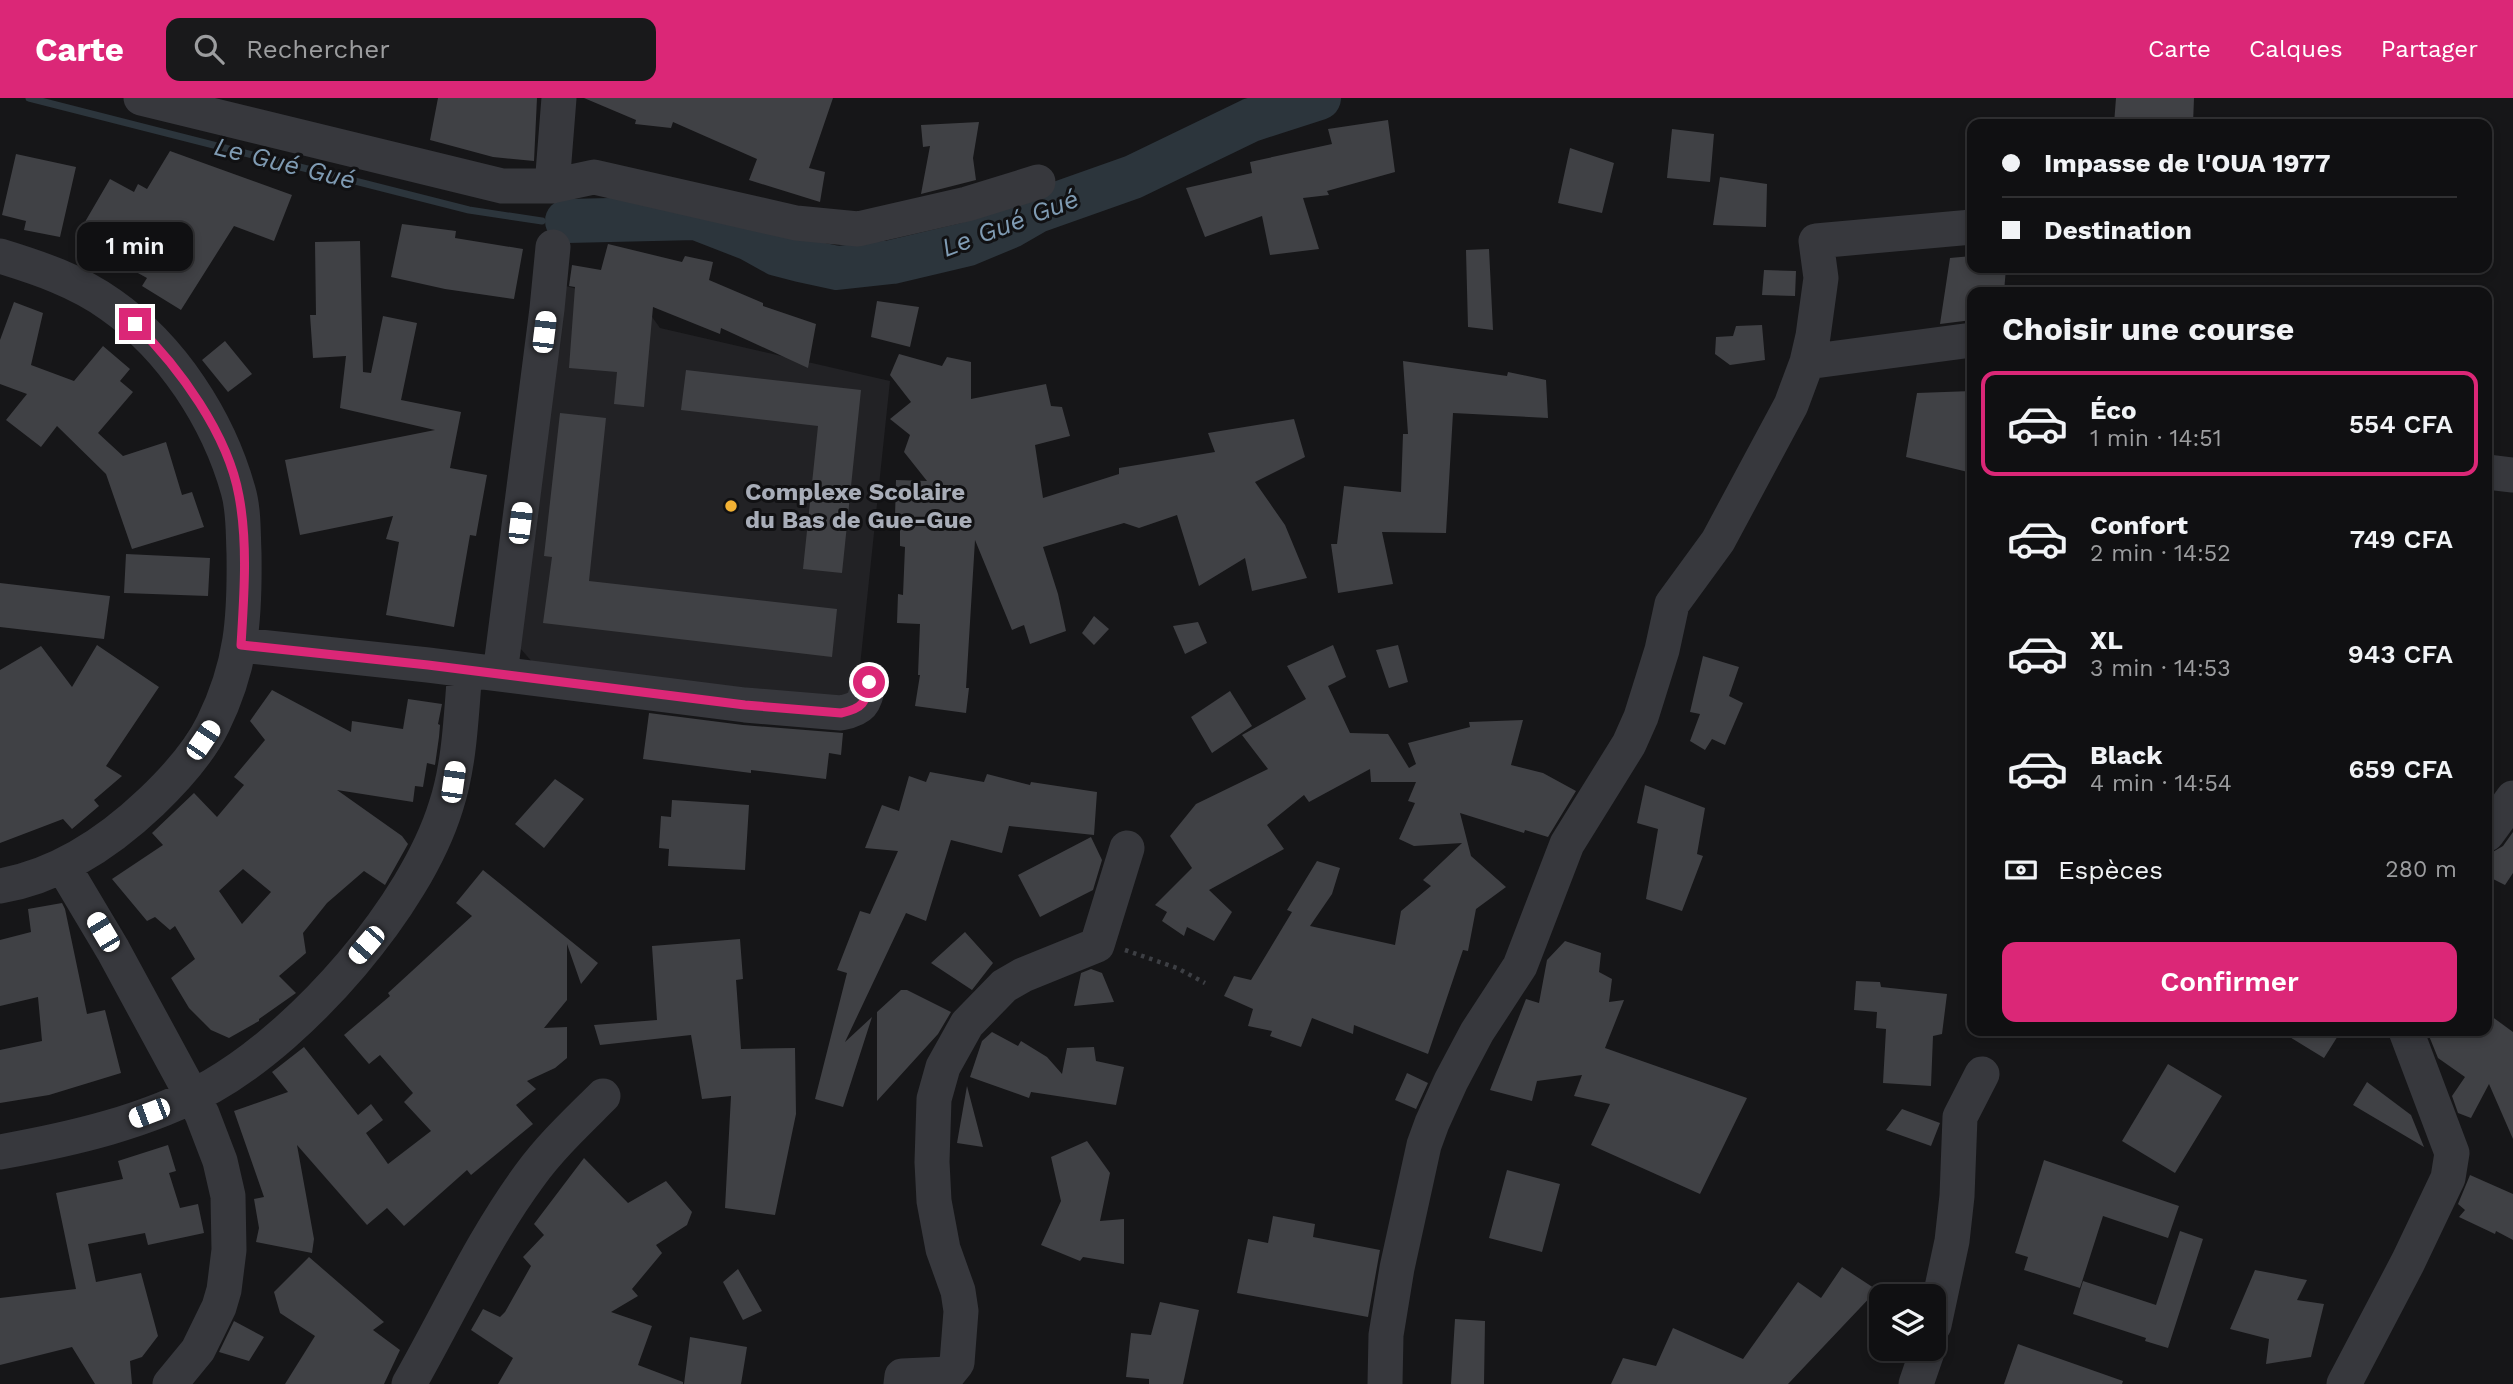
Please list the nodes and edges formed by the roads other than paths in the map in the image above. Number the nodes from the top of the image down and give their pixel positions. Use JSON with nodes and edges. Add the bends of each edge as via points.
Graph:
{"nodes":[{"id":1,"x":141,"y":98,"type":"edge"},
{"id":2,"x":559,"y":98,"type":"edge"},
{"id":3,"x":1038,"y":181,"type":"dead end"},
{"id":4,"x":552,"y":186,"type":"junction"},
{"id":5,"x":1967,"y":227,"type":"edge"},
{"id":6,"x":553,"y":247,"type":"dead end"},
{"id":7,"x":0,"y":256,"type":"edge"},
{"id":8,"x":1967,"y":341,"type":"edge"},
{"id":9,"x":1807,"y":362,"type":"junction"},
{"id":10,"x":2492,"y":473,"type":"edge"},
{"id":11,"x":2513,"y":475,"type":"edge"},
{"id":12,"x":241,"y":645,"type":"junction"},
{"id":13,"x":465,"y":670,"type":"junction"},
{"id":14,"x":500,"y":674,"type":"junction"},
{"id":15,"x":869,"y":682,"type":"dead end"},
{"id":16,"x":2513,"y":799,"type":"edge"},
{"id":17,"x":2492,"y":827,"type":"edge"},
{"id":18,"x":1127,"y":848,"type":"dead end"},
{"id":19,"x":63,"y":866,"type":"junction"},
{"id":20,"x":0,"y":886,"type":"edge"},
{"id":21,"x":2408,"y":1036,"type":"edge"},
{"id":22,"x":1982,"y":1074,"type":"dead end"},
{"id":23,"x":192,"y":1096,"type":"junction"},
{"id":24,"x":603,"y":1096,"type":"dead end"},
{"id":25,"x":0,"y":1152,"type":"edge"},
{"id":26,"x":1943,"y":1284,"type":"edge"},
{"id":27,"x":1924,"y":1361,"type":"edge"},
{"id":28,"x":170,"y":1384,"type":"edge"},
{"id":29,"x":409,"y":1384,"type":"edge"},
{"id":30,"x":901,"y":1384,"type":"edge"},
{"id":31,"x":1385,"y":1384,"type":"edge"},
{"id":32,"x":1916,"y":1384,"type":"edge"},
{"id":33,"x":2344,"y":1384,"type":"edge"}],
"edges":[{"from":1,"to":4,"type":"street","via":[[502,186]]},
{"from":2,"to":4,"type":"street"},
{"from":3,"to":4,"type":"street","via":[[967,204],[858,229],[796,223],[594,177]]},
{"from":5,"to":9,"type":"street","via":[[1816,241],[1821,278]]},
{"from":6,"to":14,"type":"street"},
{"from":7,"to":12,"type":"street","via":[[64,278],[113,306],[158,347],[198,402],[221,442],[239,492],[244,561]]},
{"from":8,"to":9,"type":"street"},
{"from":9,"to":31,"type":"street","via":[[1791,405],[1718,541],[1672,604],[1653,685],[1633,735],[1567,844],[1520,966],[1477,1032],[1432,1123],[1396,1268],[1386,1335]]},
{"from":10,"to":11,"type":"street"},
{"from":12,"to":13,"type":"street"},
{"from":12,"to":19,"type":"street","via":[[212,725],[193,755],[132,820]]},
{"from":13,"to":14,"type":"street"},
{"from":13,"to":23,"type":"street","via":[[447,806],[401,899],[346,969],[295,1023],[239,1068]]},
{"from":14,"to":15,"type":"street","via":[[841,713],[864,702]]},
{"from":16,"to":17,"type":"street"},
{"from":18,"to":30,"type":"street","via":[[1097,945],[1004,986],[967,1024],[943,1067],[934,1099],[932,1162],[937,1224],[961,1311],[957,1363],[948,1374],[902,1377]]},
{"from":19,"to":20,"type":"street"},
{"from":19,"to":23,"type":"street"},
{"from":21,"to":33,"type":"street","via":[[2452,1153],[2448,1178]]},
{"from":22,"to":26,"type":"street","via":[[1960,1117],[1957,1196]]},
{"from":23,"to":25,"type":"street","via":[[129,1121]]},
{"from":23,"to":28,"type":"street","via":[[213,1140],[224,1179],[229,1260],[219,1307],[206,1336]]},
{"from":24,"to":29,"type":"street","via":[[562,1136],[511,1202],[480,1250]]},
{"from":27,"to":32,"type":"street"}]}
